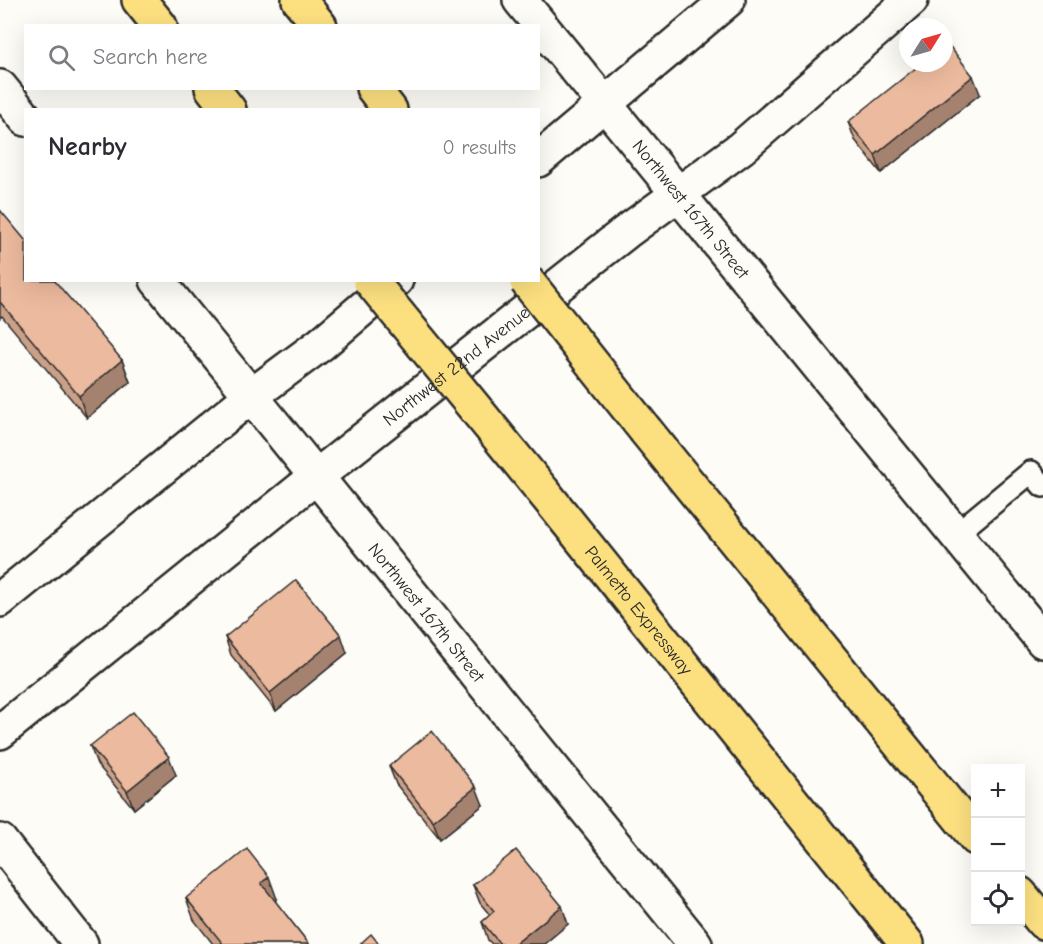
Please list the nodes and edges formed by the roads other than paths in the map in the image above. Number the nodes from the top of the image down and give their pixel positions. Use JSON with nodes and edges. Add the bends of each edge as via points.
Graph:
{"nodes":[{"id":1,"x":139,"y":0,"type":"edge"},
{"id":2,"x":299,"y":0,"type":"edge"},
{"id":3,"x":520,"y":0,"type":"edge"},
{"id":4,"x":728,"y":0,"type":"edge"},
{"id":5,"x":911,"y":0,"type":"edge"},
{"id":6,"x":158,"y":24,"type":"edge"},
{"id":7,"x":318,"y":24,"type":"edge"},
{"id":8,"x":539,"y":24,"type":"edge"},
{"id":9,"x":540,"y":25,"type":"edge"},
{"id":10,"x":0,"y":87,"type":"edge"},
{"id":11,"x":214,"y":90,"type":"edge"},
{"id":12,"x":374,"y":90,"type":"edge"},
{"id":13,"x":605,"y":105,"type":"junction"},
{"id":14,"x":227,"y":108,"type":"edge"},
{"id":15,"x":388,"y":108,"type":"edge"},
{"id":16,"x":24,"y":117,"type":"edge"},
{"id":17,"x":540,"y":158,"type":"edge"},
{"id":18,"x":680,"y":194,"type":"junction"},
{"id":19,"x":159,"y":282,"type":"edge"},
{"id":20,"x":371,"y":282,"type":"edge"},
{"id":21,"x":394,"y":282,"type":"edge"},
{"id":22,"x":528,"y":282,"type":"edge"},
{"id":23,"x":251,"y":396,"type":"junction"},
{"id":24,"x":317,"y":476,"type":"junction"},
{"id":25,"x":1043,"y":486,"type":"edge"},
{"id":26,"x":956,"y":534,"type":"junction"},
{"id":27,"x":0,"y":600,"type":"edge"},
{"id":28,"x":1043,"y":641,"type":"edge"},
{"id":29,"x":0,"y":732,"type":"edge"},
{"id":30,"x":971,"y":833,"type":"edge"},
{"id":31,"x":0,"y":841,"type":"edge"},
{"id":32,"x":1025,"y":900,"type":"edge"},
{"id":33,"x":1043,"y":922,"type":"edge"},
{"id":34,"x":81,"y":944,"type":"edge"},
{"id":35,"x":695,"y":944,"type":"edge"},
{"id":36,"x":907,"y":944,"type":"edge"}],
"edges":[{"from":1,"to":6,"type":"highway"},
{"from":2,"to":7,"type":"highway"},
{"from":3,"to":8,"type":"main road","name":"Northwest 167th Street"},
{"from":4,"to":13,"type":"main road"},
{"from":5,"to":18,"type":"main road","name":"Northwest 22nd Avenue","via":[[741,148]]},
{"from":9,"to":13,"type":"main road","name":"Northwest 167th Street"},
{"from":10,"to":16,"type":"main road"},
{"from":11,"to":14,"type":"highway"},
{"from":12,"to":15,"type":"highway"},
{"from":13,"to":17,"type":"main road"},
{"from":13,"to":18,"type":"main road","name":"Northwest 167th Street"},
{"from":18,"to":24,"type":"main road","name":"Northwest 22nd Avenue","via":[[626,232]]},
{"from":18,"to":26,"type":"main road","name":"Northwest 167th Street"},
{"from":19,"to":23,"type":"main road","name":"Northwest 167th Street"},
{"from":20,"to":36,"type":"highway","name":"Palmetto Expressway","bridge":true},
{"from":21,"to":23,"type":"main road","via":[[321,344]]},
{"from":22,"to":30,"type":"highway","bridge":true},
{"from":23,"to":24,"type":"main road","name":"Northwest 167th Street"},
{"from":23,"to":27,"type":"main road"},
{"from":24,"to":29,"type":"main road","name":"Northwest 22nd Avenue"},
{"from":24,"to":35,"type":"main road","name":"Northwest 167th Street"},
{"from":25,"to":26,"type":"lane","via":[[1031,472]]},
{"from":26,"to":28,"type":"main road","name":"Northwest 167th Street"},
{"from":31,"to":34,"type":"main road"},
{"from":32,"to":33,"type":"highway"}]}
